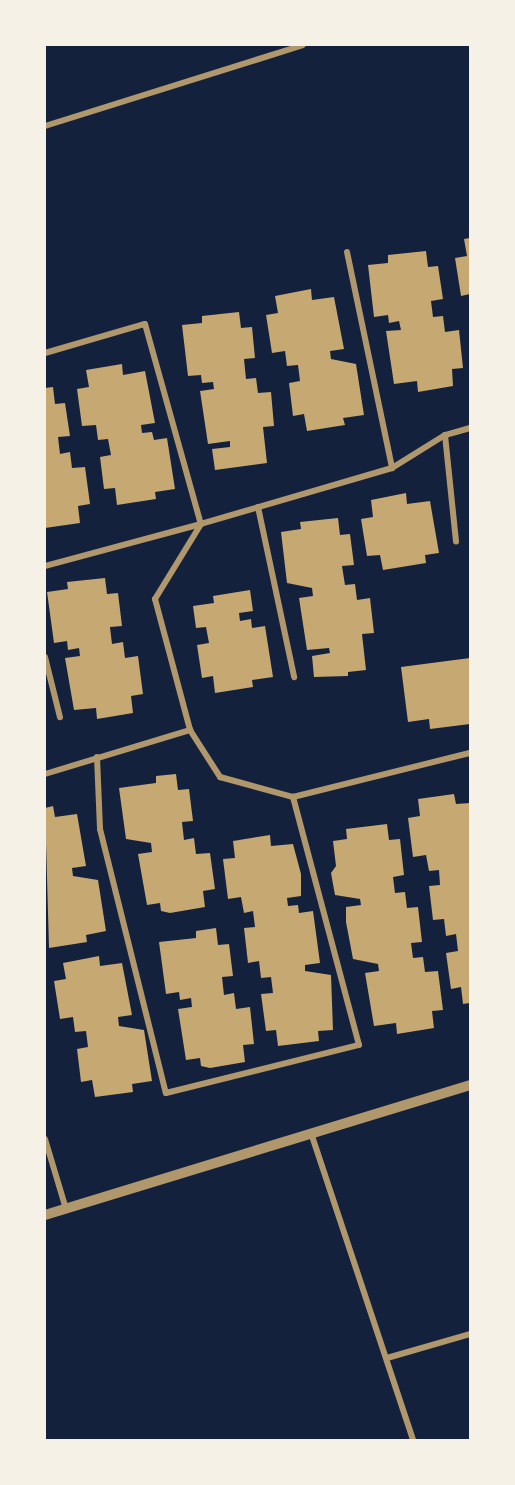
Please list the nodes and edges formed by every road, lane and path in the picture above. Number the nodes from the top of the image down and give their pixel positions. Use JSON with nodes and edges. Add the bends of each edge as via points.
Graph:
{"nodes":[{"id":1,"x":303,"y":45,"type":"edge"},
{"id":2,"x":45,"y":126,"type":"edge"},
{"id":3,"x":347,"y":252,"type":"dead end"},
{"id":4,"x":45,"y":353,"type":"edge"},
{"id":5,"x":470,"y":428,"type":"edge"},
{"id":6,"x":446,"y":435,"type":"junction"},
{"id":7,"x":392,"y":468,"type":"junction"},
{"id":8,"x":258,"y":507,"type":"junction"},
{"id":9,"x":201,"y":524,"type":"junction"},
{"id":10,"x":456,"y":541,"type":"dead end"},
{"id":11,"x":45,"y":566,"type":"edge"},
{"id":12,"x":45,"y":657,"type":"edge"},
{"id":13,"x":294,"y":677,"type":"dead end"},
{"id":14,"x":60,"y":717,"type":"dead end"},
{"id":15,"x":190,"y":730,"type":"junction"},
{"id":16,"x":470,"y":753,"type":"edge"},
{"id":17,"x":97,"y":757,"type":"junction"},
{"id":18,"x":45,"y":774,"type":"edge"},
{"id":19,"x":293,"y":797,"type":"junction"},
{"id":20,"x":470,"y":1085,"type":"edge"},
{"id":21,"x":311,"y":1133,"type":"junction"},
{"id":22,"x":45,"y":1139,"type":"edge"},
{"id":23,"x":66,"y":1209,"type":"junction"},
{"id":24,"x":45,"y":1215,"type":"edge"},
{"id":25,"x":470,"y":1334,"type":"edge"},
{"id":26,"x":387,"y":1358,"type":"junction"},
{"id":27,"x":413,"y":1440,"type":"edge"}],
"edges":[{"from":1,"to":2,"type":"street"},
{"from":3,"to":7,"type":"street"},
{"from":4,"to":9,"type":"street","via":[[145,324]]},
{"from":5,"to":6,"type":"street"},
{"from":6,"to":7,"type":"street"},
{"from":6,"to":10,"type":"street"},
{"from":7,"to":8,"type":"street"},
{"from":8,"to":9,"type":"street"},
{"from":8,"to":13,"type":"street"},
{"from":9,"to":11,"type":"street"},
{"from":9,"to":15,"type":"street","via":[[155,599]]},
{"from":12,"to":14,"type":"street"},
{"from":15,"to":17,"type":"street"},
{"from":15,"to":19,"type":"street","via":[[220,777]]},
{"from":16,"to":19,"type":"street"},
{"from":17,"to":18,"type":"street"},
{"from":17,"to":19,"type":"street","via":[[100,829],[166,1093],[359,1045]]},
{"from":20,"to":21,"type":"street"},
{"from":21,"to":23,"type":"street"},
{"from":21,"to":26,"type":"street"},
{"from":22,"to":23,"type":"street"},
{"from":23,"to":24,"type":"street"},
{"from":25,"to":26,"type":"street"},
{"from":26,"to":27,"type":"street"}]}
